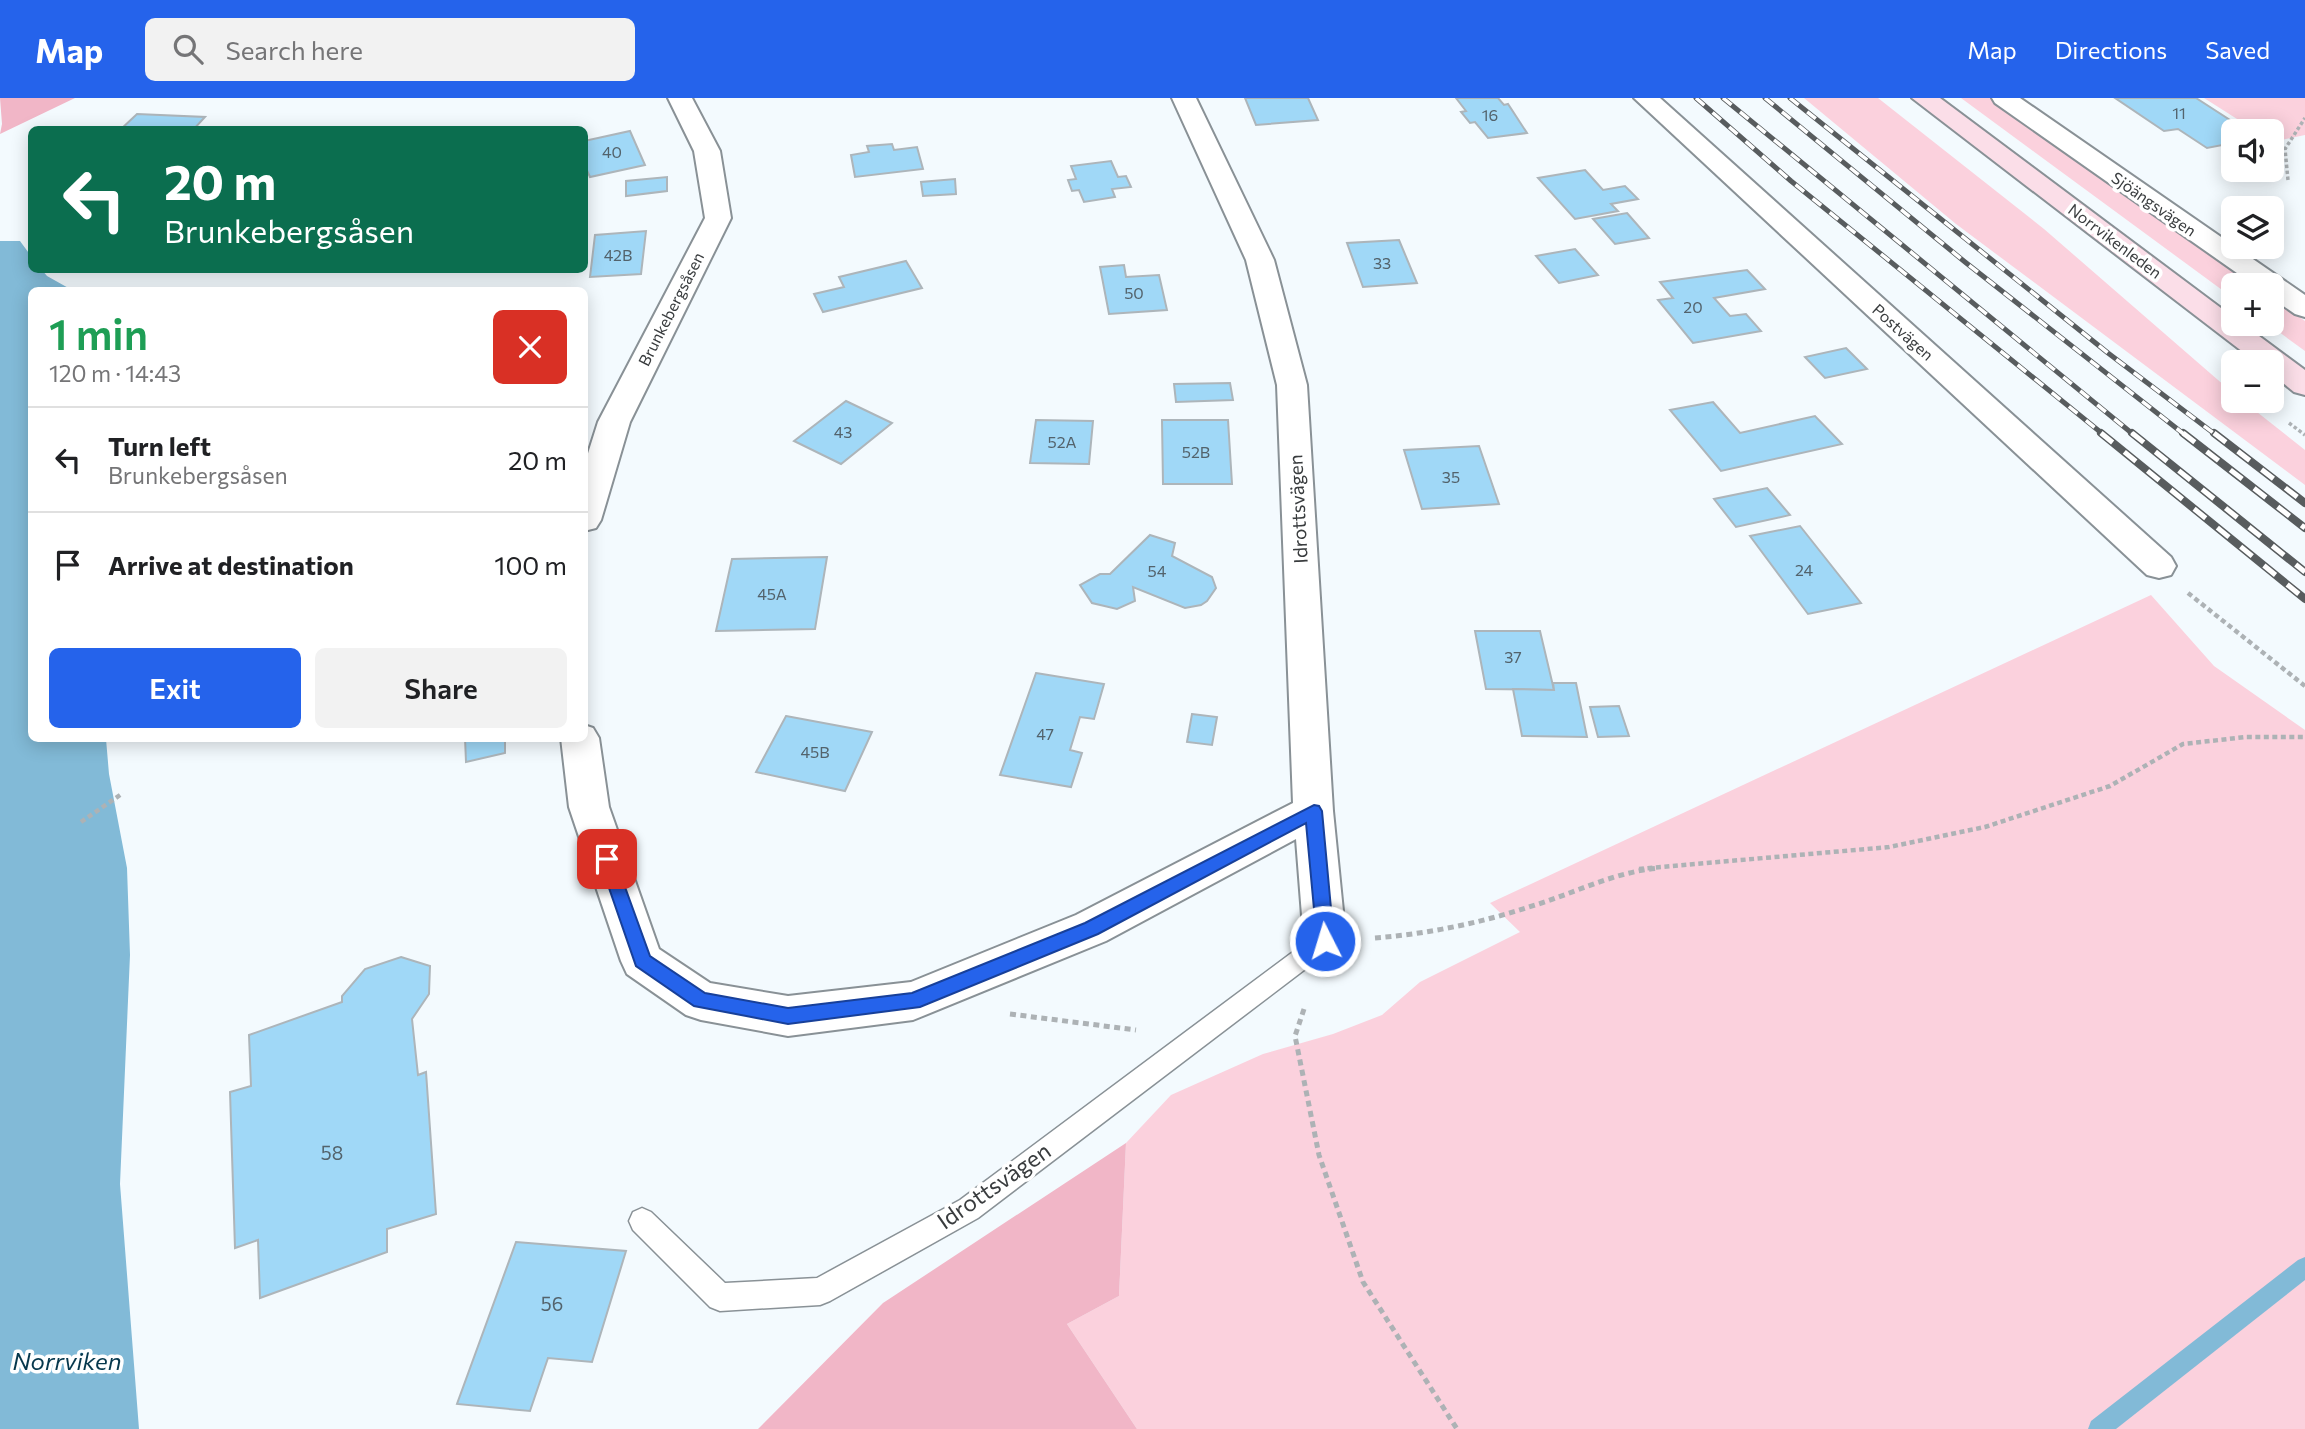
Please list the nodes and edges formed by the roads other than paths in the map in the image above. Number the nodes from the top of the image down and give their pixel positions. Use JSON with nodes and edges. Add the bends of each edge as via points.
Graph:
{"nodes":[{"id":1,"x":680,"y":98,"type":"edge"},
{"id":2,"x":1184,"y":98,"type":"edge"},
{"id":3,"x":1646,"y":98,"type":"edge"},
{"id":4,"x":1924,"y":98,"type":"edge"},
{"id":5,"x":2004,"y":98,"type":"edge"},
{"id":6,"x":2305,"y":308,"type":"edge"},
{"id":7,"x":2305,"y":385,"type":"edge"},
{"id":8,"x":588,"y":507,"type":"edge"},
{"id":9,"x":2159,"y":566,"type":"road end"},
{"id":10,"x":581,"y":742,"type":"edge"},
{"id":11,"x":1314,"y":811,"type":"junction"},
{"id":12,"x":1325,"y":941,"type":"joint"},
{"id":13,"x":642,"y":1221,"type":"dead end"}],
"edges":[{"from":1,"to":8,"type":"street","name":"Brunkebergsåsen","via":[[707,151],[718,218],[614,422]]},
{"from":2,"to":11,"type":"street","name":"Idrottsvägen","via":[[1260,260],[1292,385]]},
{"from":3,"to":9,"type":"street","name":"Postvägen"},
{"from":4,"to":7,"type":"main road","name":"Norrvikenleden"},
{"from":5,"to":6,"type":"street","name":"Sjöängsvägen"},
{"from":10,"to":11,"type":"street","via":[[589,807],[642,961],[701,1001],[788,1016],[913,1001],[1091,928]]},
{"from":11,"to":12,"type":"street","name":"Idrottsvägen"},
{"from":12,"to":13,"type":"lane","name":"Idrottsvägen","via":[[970,1209],[820,1291],[720,1297]]}]}
